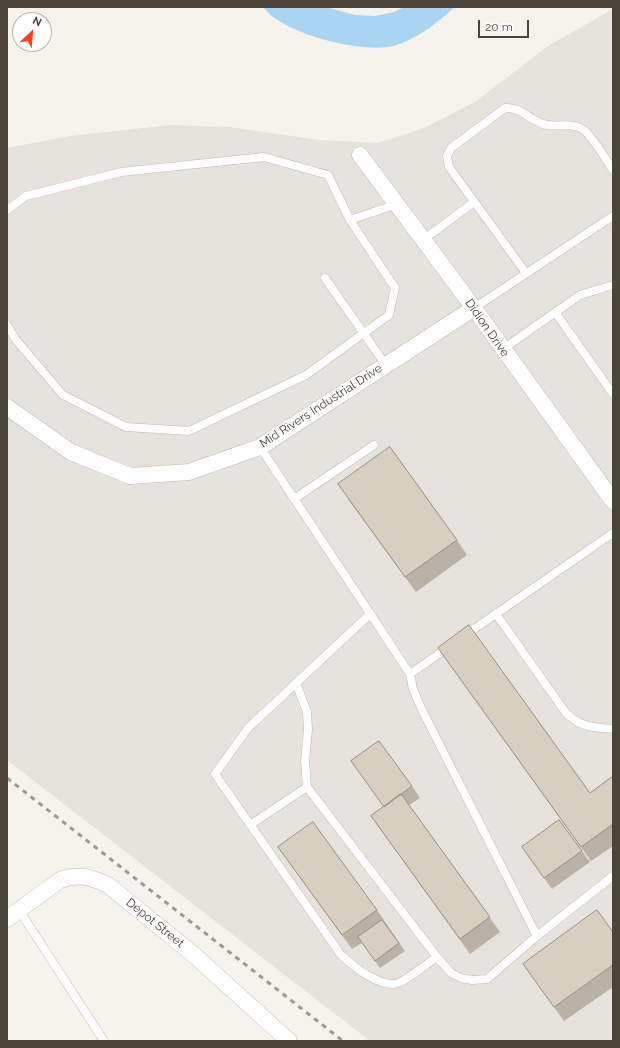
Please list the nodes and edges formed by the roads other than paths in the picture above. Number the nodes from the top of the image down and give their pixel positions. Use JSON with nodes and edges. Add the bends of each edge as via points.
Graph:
{"nodes":[{"id":1,"x":360,"y":155,"type":"dead end"},
{"id":2,"x":613,"y":170,"type":"edge"},
{"id":3,"x":474,"y":202,"type":"junction"},
{"id":4,"x":397,"y":204,"type":"junction"},
{"id":5,"x":7,"y":210,"type":"edge"},
{"id":6,"x":613,"y":216,"type":"edge"},
{"id":7,"x":350,"y":220,"type":"junction"},
{"id":8,"x":423,"y":240,"type":"junction"},
{"id":9,"x":526,"y":274,"type":"junction"},
{"id":10,"x":325,"y":278,"type":"dead end"},
{"id":11,"x":613,"y":285,"type":"edge"},
{"id":12,"x":474,"y":308,"type":"junction"},
{"id":13,"x":555,"y":312,"type":"junction"},
{"id":14,"x":7,"y":325,"type":"edge"},
{"id":15,"x":363,"y":334,"type":"junction"},
{"id":16,"x":503,"y":349,"type":"junction"},
{"id":17,"x":385,"y":364,"type":"junction"},
{"id":18,"x":613,"y":394,"type":"edge"},
{"id":19,"x":7,"y":407,"type":"edge"},
{"id":20,"x":374,"y":445,"type":"dead end"},
{"id":21,"x":260,"y":447,"type":"junction"},
{"id":22,"x":294,"y":499,"type":"junction"},
{"id":23,"x":613,"y":501,"type":"edge"},
{"id":24,"x":613,"y":533,"type":"edge"},
{"id":25,"x":370,"y":614,"type":"junction"},
{"id":26,"x":496,"y":614,"type":"junction"},
{"id":27,"x":410,"y":674,"type":"junction"},
{"id":28,"x":296,"y":683,"type":"junction"},
{"id":29,"x":613,"y":729,"type":"edge"},
{"id":30,"x":307,"y":787,"type":"junction"},
{"id":31,"x":250,"y":825,"type":"junction"},
{"id":32,"x":613,"y":876,"type":"edge"},
{"id":33,"x":13,"y":915,"type":"edge"},
{"id":34,"x":537,"y":936,"type":"junction"},
{"id":35,"x":437,"y":957,"type":"junction"},
{"id":36,"x":104,"y":1041,"type":"edge"},
{"id":37,"x":289,"y":1041,"type":"edge"}],
"edges":[{"from":1,"to":4,"type":"street","name":"Didion Drive"},
{"from":2,"to":3,"type":"lane","via":[[585,130],[575,126],[547,125],[515,108],[505,108],[451,148],[447,156],[449,167]]},
{"from":3,"to":8,"type":"lane"},
{"from":3,"to":9,"type":"lane"},
{"from":4,"to":7,"type":"lane"},
{"from":4,"to":8,"type":"street","name":"Didion Drive"},
{"from":5,"to":7,"type":"lane","via":[[26,196],[121,172],[264,157],[328,175]]},
{"from":6,"to":9,"type":"lane"},
{"from":7,"to":15,"type":"lane","via":[[395,288],[389,315]]},
{"from":8,"to":12,"type":"street","name":"Didion Drive"},
{"from":9,"to":12,"type":"lane"},
{"from":10,"to":15,"type":"lane"},
{"from":11,"to":13,"type":"lane","via":[[580,295]]},
{"from":12,"to":16,"type":"street","name":"Didion Drive"},
{"from":12,"to":17,"type":"street","name":"Mid Rivers Industrial Drive"},
{"from":13,"to":16,"type":"lane"},
{"from":13,"to":18,"type":"lane"},
{"from":14,"to":15,"type":"lane","via":[[16,340],[63,395],[126,427],[189,431],[306,375]]},
{"from":15,"to":17,"type":"lane"},
{"from":16,"to":23,"type":"street","name":"Didion Drive"},
{"from":17,"to":21,"type":"street","name":"Mid Rivers Industrial Drive"},
{"from":19,"to":21,"type":"street","name":"Mid Rivers Industrial Drive","via":[[70,452],[130,476],[190,472]]},
{"from":20,"to":22,"type":"lane"},
{"from":21,"to":22,"type":"lane"},
{"from":22,"to":25,"type":"lane"},
{"from":24,"to":26,"type":"lane"},
{"from":25,"to":27,"type":"lane"},
{"from":25,"to":28,"type":"lane"},
{"from":26,"to":27,"type":"lane"},
{"from":26,"to":29,"type":"lane","via":[[566,713],[585,727]]},
{"from":27,"to":34,"type":"lane","via":[[422,710]]},
{"from":28,"to":30,"type":"lane","via":[[306,712],[308,729],[305,761]]},
{"from":28,"to":31,"type":"lane","via":[[248,728],[215,774]]},
{"from":30,"to":31,"type":"lane"},
{"from":30,"to":35,"type":"lane"},
{"from":31,"to":35,"type":"lane","via":[[341,955],[353,966],[374,979],[399,983]]},
{"from":32,"to":34,"type":"lane"},
{"from":33,"to":36,"type":"lane"},
{"from":33,"to":37,"type":"street","name":"Depot Street","via":[[60,880],[79,875],[94,878],[108,885],[194,955]]},
{"from":34,"to":35,"type":"lane","via":[[487,979],[461,978],[451,973]]}]}
